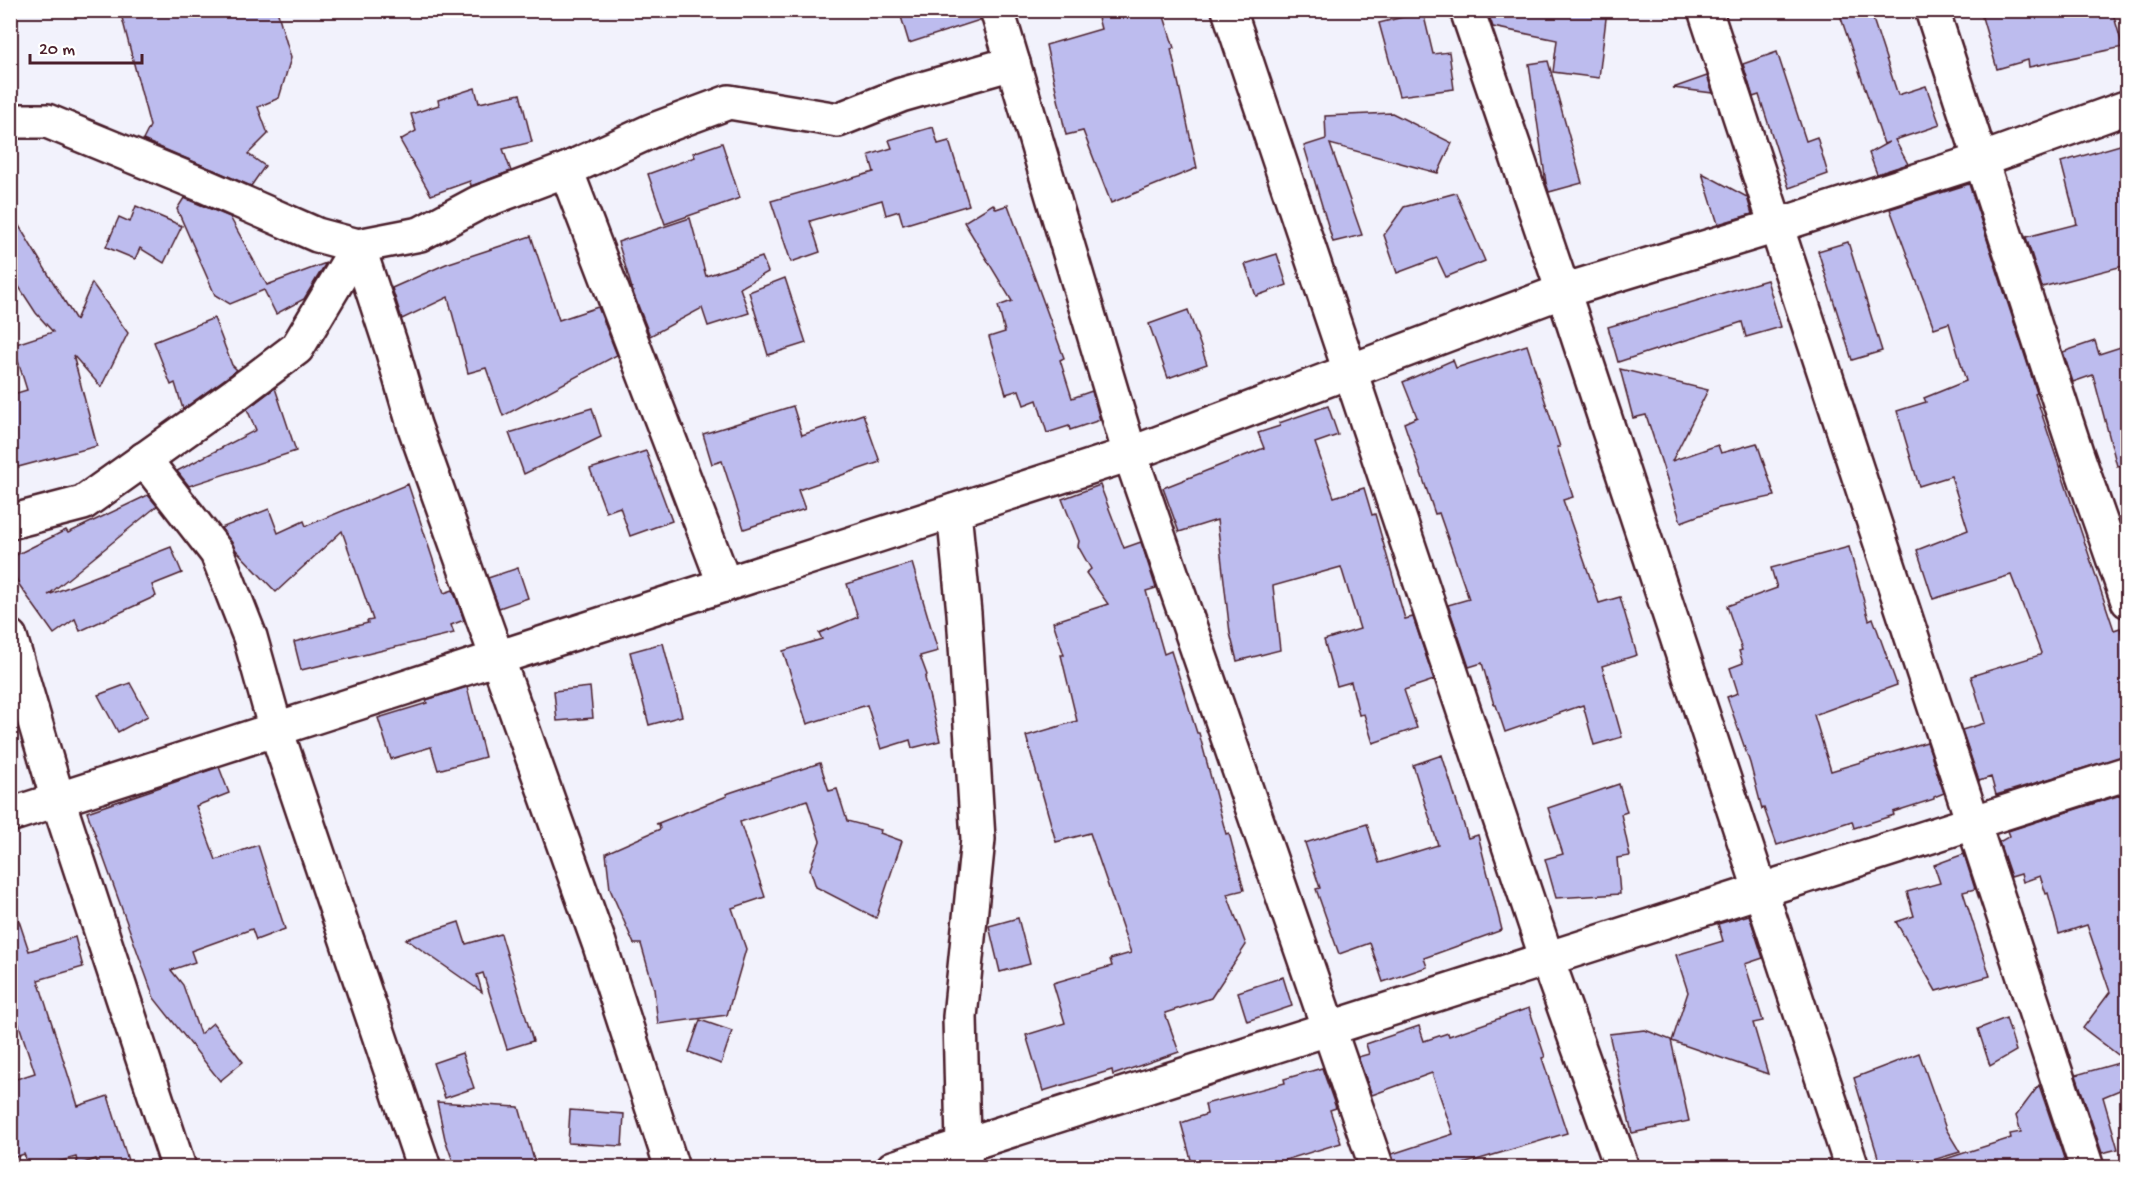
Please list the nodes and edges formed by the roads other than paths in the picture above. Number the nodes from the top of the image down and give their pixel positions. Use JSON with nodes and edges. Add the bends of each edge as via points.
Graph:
{"nodes":[{"id":1,"x":997,"y":10,"type":"edge"},
{"id":2,"x":1229,"y":10,"type":"edge"},
{"id":3,"x":1467,"y":10,"type":"edge"},
{"id":4,"x":1705,"y":10,"type":"edge"},
{"id":5,"x":1932,"y":10,"type":"edge"},
{"id":6,"x":1013,"y":63,"type":"junction"},
{"id":7,"x":2127,"y":107,"type":"edge"},
{"id":8,"x":10,"y":121,"type":"edge"},
{"id":9,"x":1981,"y":160,"type":"junction"},
{"id":10,"x":566,"y":170,"type":"junction"},
{"id":11,"x":1776,"y":226,"type":"junction"},
{"id":12,"x":358,"y":246,"type":"junction"},
{"id":13,"x":1563,"y":291,"type":"junction"},
{"id":14,"x":1350,"y":373,"type":"junction"},
{"id":15,"x":1130,"y":454,"type":"junction"},
{"id":16,"x":144,"y":459,"type":"junction"},
{"id":17,"x":954,"y":511,"type":"junction"},
{"id":18,"x":10,"y":522,"type":"edge"},
{"id":19,"x":725,"y":585,"type":"junction"},
{"id":20,"x":2127,"y":601,"type":"edge"},
{"id":21,"x":10,"y":638,"type":"edge"},
{"id":22,"x":496,"y":659,"type":"junction"},
{"id":23,"x":276,"y":730,"type":"junction"},
{"id":24,"x":2127,"y":773,"type":"edge"},
{"id":25,"x":58,"y":800,"type":"junction"},
{"id":26,"x":10,"y":815,"type":"edge"},
{"id":27,"x":1973,"y":823,"type":"junction"},
{"id":28,"x":1761,"y":891,"type":"junction"},
{"id":29,"x":1547,"y":959,"type":"junction"},
{"id":30,"x":1328,"y":1029,"type":"junction"},
{"id":31,"x":964,"y":1156,"type":"edge"},
{"id":32,"x":179,"y":1167,"type":"edge"},
{"id":33,"x":424,"y":1167,"type":"edge"},
{"id":34,"x":672,"y":1167,"type":"edge"},
{"id":35,"x":893,"y":1167,"type":"edge"},
{"id":36,"x":1377,"y":1167,"type":"edge"},
{"id":37,"x":1622,"y":1167,"type":"edge"},
{"id":38,"x":1852,"y":1167,"type":"edge"},
{"id":39,"x":2087,"y":1167,"type":"edge"}],
"edges":[{"from":1,"to":6,"type":"street"},
{"from":2,"to":14,"type":"street"},
{"from":3,"to":13,"type":"street"},
{"from":4,"to":11,"type":"street"},
{"from":5,"to":9,"type":"street"},
{"from":6,"to":10,"type":"street","via":[[838,120],[729,102],[651,131]]},
{"from":6,"to":15,"type":"street"},
{"from":7,"to":9,"type":"street"},
{"from":8,"to":12,"type":"street","via":[[47,121],[317,235]]},
{"from":9,"to":11,"type":"street"},
{"from":9,"to":20,"type":"street"},
{"from":10,"to":12,"type":"street","via":[[478,203],[420,234]]},
{"from":10,"to":19,"type":"street"},
{"from":11,"to":13,"type":"street"},
{"from":11,"to":27,"type":"street"},
{"from":12,"to":16,"type":"street","via":[[297,348]]},
{"from":12,"to":22,"type":"street","via":[[414,425]]},
{"from":13,"to":14,"type":"street"},
{"from":13,"to":28,"type":"street"},
{"from":14,"to":15,"type":"street"},
{"from":14,"to":29,"type":"street"},
{"from":15,"to":17,"type":"street"},
{"from":15,"to":30,"type":"street"},
{"from":16,"to":18,"type":"street","via":[[83,503]]},
{"from":16,"to":23,"type":"street","via":[[217,553],[250,637]]},
{"from":17,"to":19,"type":"street"},
{"from":17,"to":31,"type":"street","via":[[978,840],[960,1017]]},
{"from":19,"to":22,"type":"street"},
{"from":21,"to":25,"type":"street"},
{"from":22,"to":23,"type":"street"},
{"from":22,"to":34,"type":"street","via":[[599,944]]},
{"from":23,"to":25,"type":"street"},
{"from":23,"to":33,"type":"street"},
{"from":24,"to":27,"type":"street"},
{"from":25,"to":26,"type":"street"},
{"from":25,"to":32,"type":"street"},
{"from":27,"to":28,"type":"street"},
{"from":27,"to":39,"type":"street"},
{"from":28,"to":29,"type":"street"},
{"from":28,"to":38,"type":"street"},
{"from":29,"to":30,"type":"street"},
{"from":29,"to":37,"type":"street"},
{"from":30,"to":31,"type":"street"},
{"from":30,"to":36,"type":"street"},
{"from":31,"to":35,"type":"street"}]}
